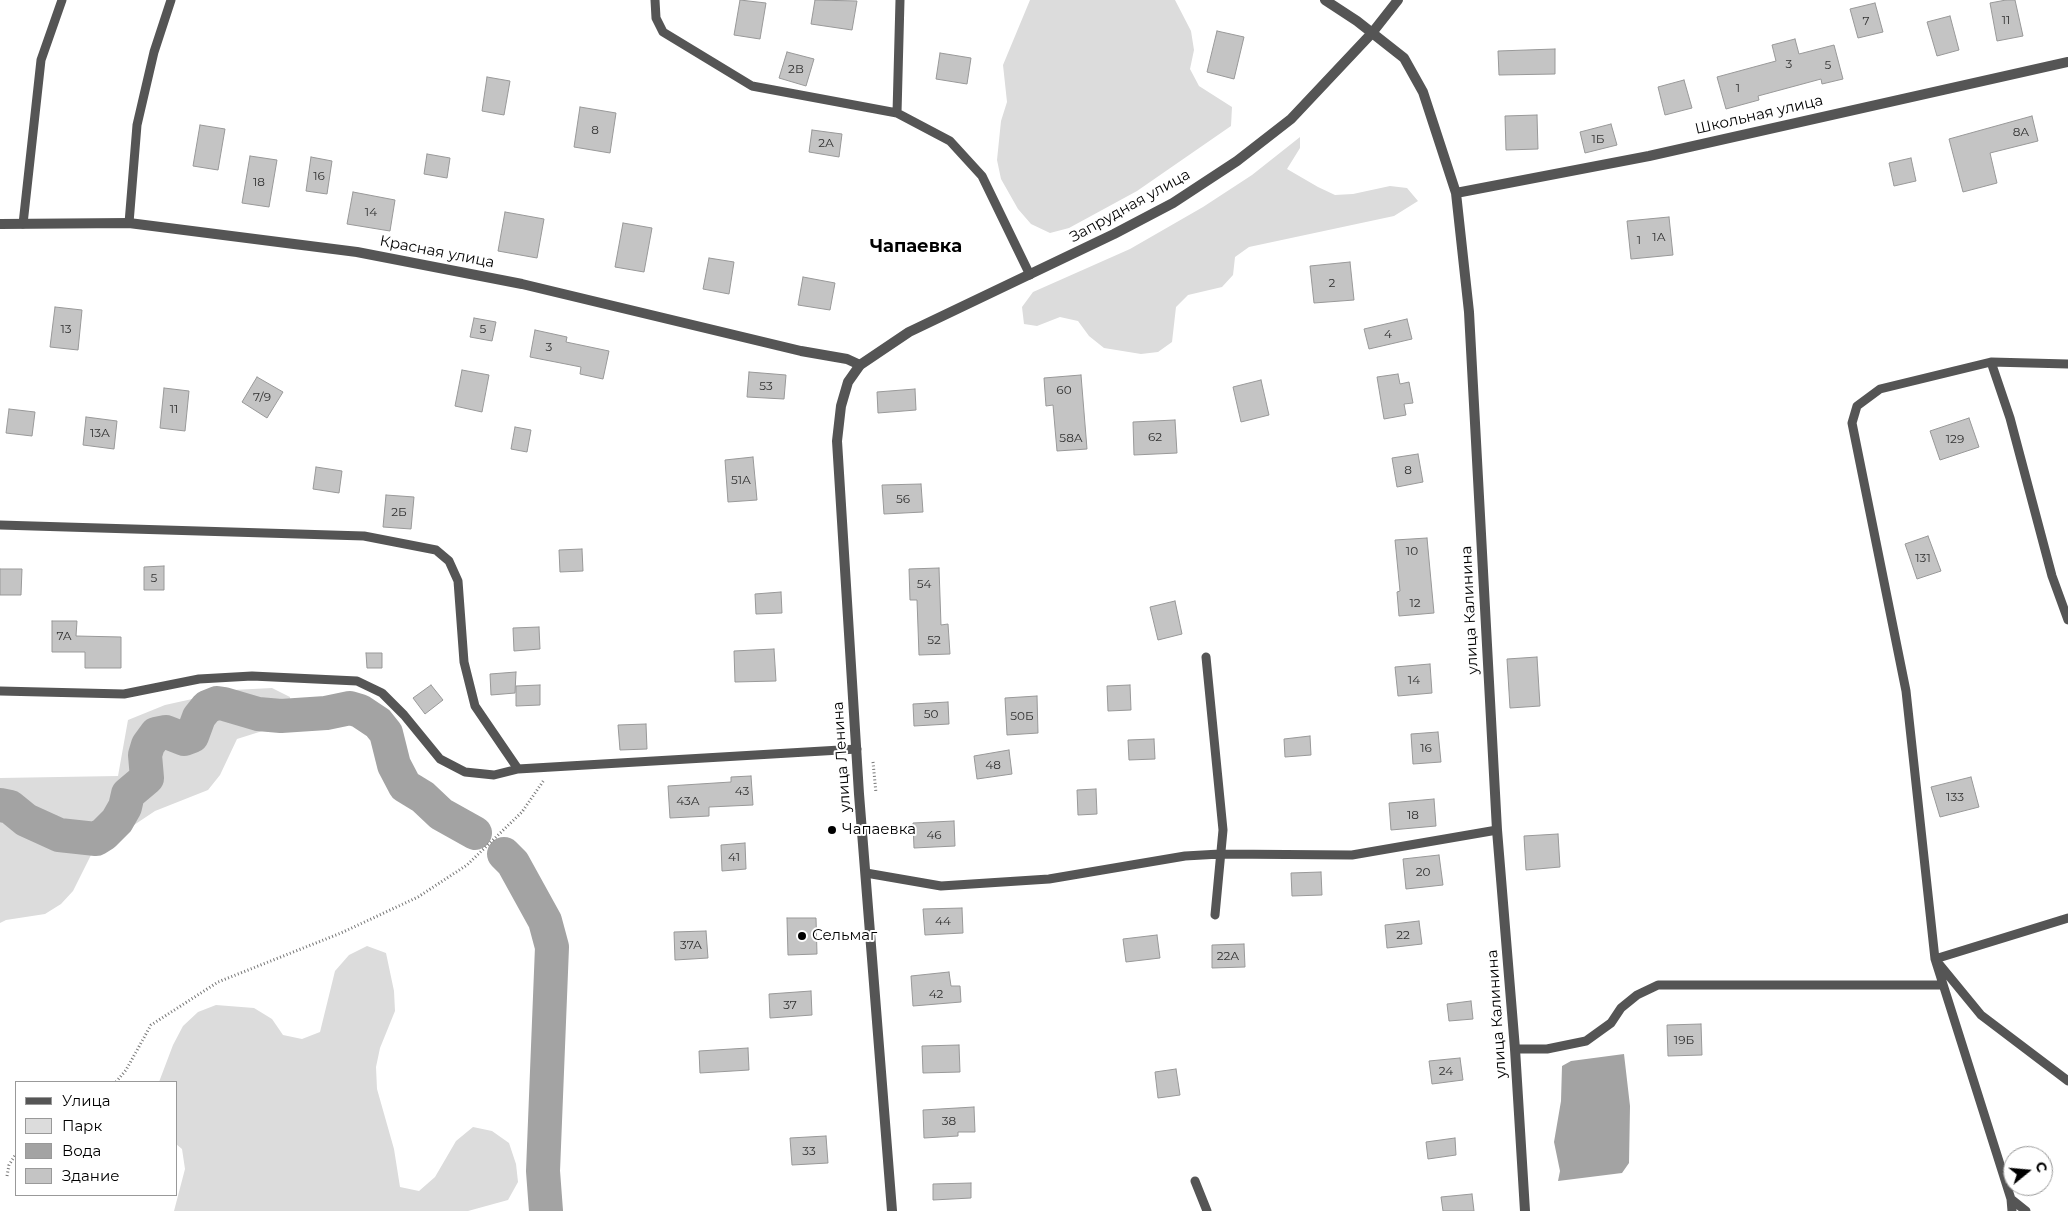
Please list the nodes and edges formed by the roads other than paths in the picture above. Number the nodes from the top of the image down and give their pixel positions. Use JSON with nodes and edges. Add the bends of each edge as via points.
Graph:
{"nodes":[{"id":1,"x":62,"y":0,"type":"edge"},
{"id":2,"x":171,"y":0,"type":"edge"},
{"id":3,"x":655,"y":0,"type":"edge"},
{"id":4,"x":900,"y":0,"type":"edge"},
{"id":5,"x":1324,"y":0,"type":"edge"},
{"id":6,"x":1398,"y":0,"type":"edge"},
{"id":7,"x":1372,"y":33,"type":"junction"},
{"id":8,"x":2068,"y":62,"type":"edge"},
{"id":9,"x":897,"y":113,"type":"junction"},
{"id":10,"x":1456,"y":193,"type":"junction"},
{"id":11,"x":129,"y":223,"type":"junction"},
{"id":12,"x":0,"y":224,"type":"edge"},
{"id":13,"x":23,"y":224,"type":"junction"},
{"id":14,"x":1030,"y":275,"type":"junction"},
{"id":15,"x":1991,"y":362,"type":"junction"},
{"id":16,"x":2068,"y":364,"type":"edge"},
{"id":17,"x":860,"y":365,"type":"junction"},
{"id":18,"x":0,"y":525,"type":"edge"},
{"id":19,"x":2068,"y":620,"type":"edge"},
{"id":20,"x":1206,"y":658,"type":"dead end"},
{"id":21,"x":0,"y":691,"type":"edge"},
{"id":22,"x":857,"y":749,"type":"junction"},
{"id":23,"x":518,"y":769,"type":"junction"},
{"id":24,"x":1497,"y":830,"type":"junction"},
{"id":25,"x":1220,"y":854,"type":"junction"},
{"id":26,"x":866,"y":873,"type":"junction"},
{"id":27,"x":1214,"y":915,"type":"dead end"},
{"id":28,"x":2068,"y":918,"type":"edge"},
{"id":29,"x":1935,"y":959,"type":"junction"},
{"id":30,"x":1942,"y":985,"type":"junction"},
{"id":31,"x":1515,"y":1049,"type":"junction"},
{"id":32,"x":2068,"y":1081,"type":"edge"},
{"id":33,"x":1195,"y":1181,"type":"dead end"},
{"id":34,"x":2011,"y":1199,"type":"junction"},
{"id":35,"x":892,"y":1211,"type":"edge"},
{"id":36,"x":1207,"y":1211,"type":"edge"},
{"id":37,"x":1525,"y":1211,"type":"edge"},
{"id":38,"x":2012,"y":1211,"type":"edge"},
{"id":39,"x":2026,"y":1211,"type":"edge"}],
"edges":[{"from":1,"to":13,"type":"lane","via":[[41,60]]},
{"from":2,"to":11,"type":"lane","via":[[154,52],[137,125]]},
{"from":3,"to":9,"type":"lane","via":[[656,18],[663,32],[752,86]]},
{"from":4,"to":9,"type":"lane"},
{"from":5,"to":7,"type":"street","name":"улица Калинина"},
{"from":6,"to":7,"type":"street","name":"Запрудная улица"},
{"from":7,"to":10,"type":"street","name":"улица Калинина","via":[[1404,58],[1423,92]]},
{"from":7,"to":14,"type":"street","name":"Запрудная улица","via":[[1290,119],[1237,161],[1173,203]]},
{"from":8,"to":10,"type":"street","name":"Школьная улица","via":[[1649,156]]},
{"from":9,"to":14,"type":"lane","via":[[950,141],[982,176]]},
{"from":10,"to":24,"type":"street","name":"улица Калинина","via":[[1469,312]]},
{"from":11,"to":13,"type":"street","name":"Красная улица"},
{"from":11,"to":17,"type":"street","name":"Красная улица","via":[[366,254],[522,284],[847,359]]},
{"from":12,"to":13,"type":"street","name":"Красная улица"},
{"from":14,"to":17,"type":"street","name":"Запрудная улица","via":[[909,332]]},
{"from":15,"to":16,"type":"lane"},
{"from":15,"to":19,"type":"lane","via":[[2010,418],[2052,576]]},
{"from":15,"to":29,"type":"lane","via":[[1880,390],[1857,406],[1852,423],[1906,691]]},
{"from":17,"to":22,"type":"street","name":"улица Ленина","via":[[848,382],[837,441]]},
{"from":18,"to":23,"type":"lane","via":[[364,536],[436,550],[449,561],[458,582],[464,662],[475,706]]},
{"from":20,"to":25,"type":"lane","via":[[1223,830]]},
{"from":21,"to":23,"type":"lane","via":[[124,694],[199,679],[252,676],[357,681],[382,693],[440,759],[465,772],[494,775]]},
{"from":22,"to":23,"type":"lane"},
{"from":22,"to":26,"type":"street","name":"улица Ленина"},
{"from":24,"to":25,"type":"lane","via":[[1352,855]]},
{"from":24,"to":31,"type":"street","name":"улица Калинина"},
{"from":25,"to":26,"type":"lane","via":[[1185,856],[1049,879],[940,886]]},
{"from":25,"to":27,"type":"lane"},
{"from":26,"to":35,"type":"street","name":"улица Ленина"},
{"from":28,"to":29,"type":"lane"},
{"from":29,"to":30,"type":"lane"},
{"from":29,"to":32,"type":"lane","via":[[1980,1015]]},
{"from":30,"to":31,"type":"lane","via":[[1658,985],[1637,995],[1621,1008],[1611,1023],[1586,1042],[1547,1049]]},
{"from":30,"to":34,"type":"lane"},
{"from":31,"to":37,"type":"street","name":"улица Калинина"},
{"from":33,"to":36,"type":"lane"},
{"from":34,"to":38,"type":"lane"},
{"from":34,"to":39,"type":"lane"}]}
